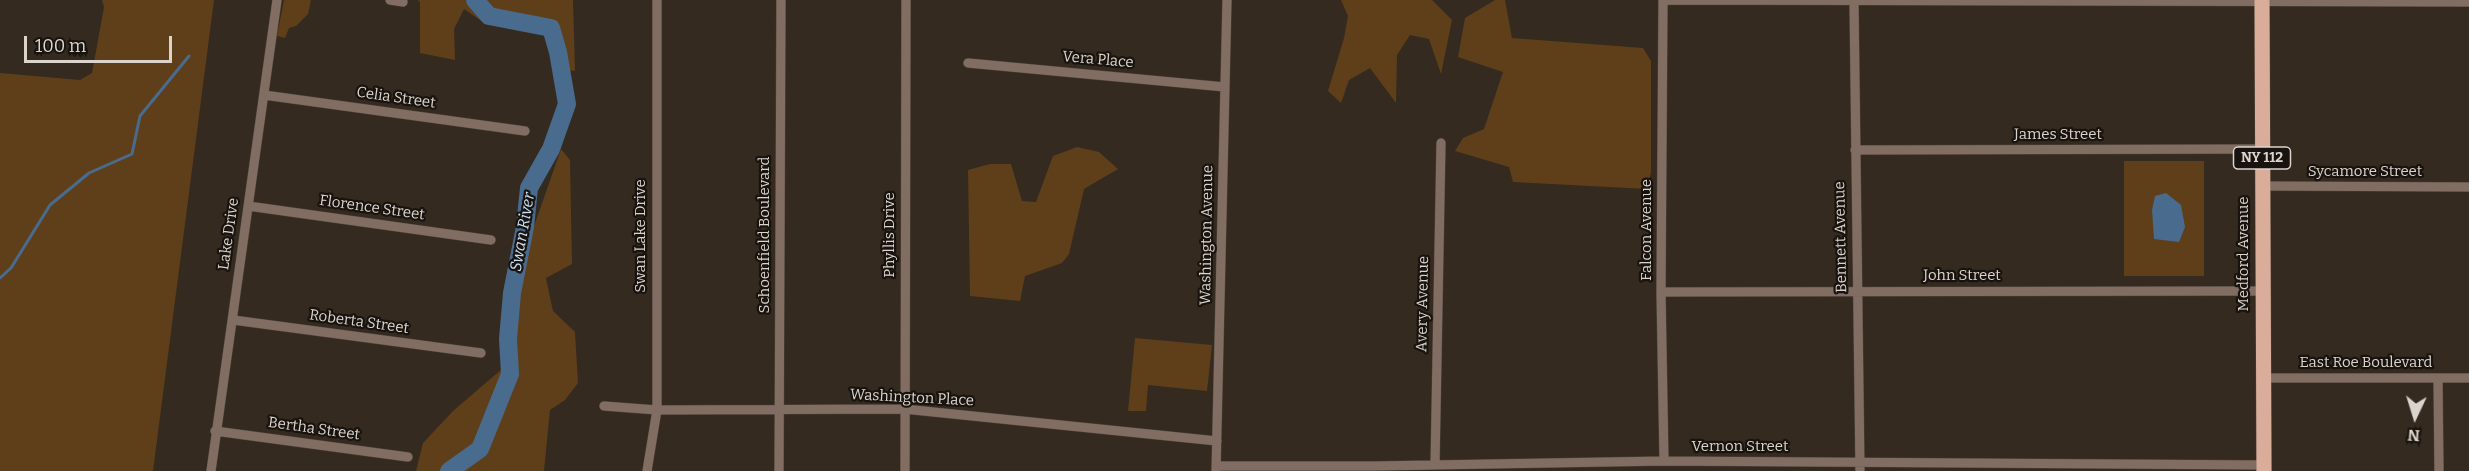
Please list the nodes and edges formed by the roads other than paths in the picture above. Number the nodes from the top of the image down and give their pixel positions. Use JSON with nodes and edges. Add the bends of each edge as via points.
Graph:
{"nodes":[{"id":1,"x":277,"y":0,"type":"edge"},
{"id":2,"x":390,"y":0,"type":"edge"},
{"id":3,"x":657,"y":0,"type":"edge"},
{"id":4,"x":781,"y":0,"type":"edge"},
{"id":5,"x":906,"y":0,"type":"edge"},
{"id":6,"x":1227,"y":0,"type":"edge"},
{"id":7,"x":1662,"y":0,"type":"edge"},
{"id":8,"x":2262,"y":1,"type":"edge"},
{"id":9,"x":403,"y":2,"type":"dead end"},
{"id":10,"x":1854,"y":2,"type":"junction"},
{"id":11,"x":2469,"y":2,"type":"edge"},
{"id":12,"x":968,"y":63,"type":"dead end"},
{"id":13,"x":1225,"y":87,"type":"junction"},
{"id":14,"x":264,"y":95,"type":"junction"},
{"id":15,"x":525,"y":131,"type":"dead end"},
{"id":16,"x":1441,"y":143,"type":"dead end"},
{"id":17,"x":2262,"y":149,"type":"junction"},
{"id":18,"x":1855,"y":150,"type":"junction"},
{"id":19,"x":2262,"y":186,"type":"junction"},
{"id":20,"x":2469,"y":188,"type":"edge"},
{"id":21,"x":248,"y":206,"type":"junction"},
{"id":22,"x":490,"y":240,"type":"dead end"},
{"id":23,"x":1856,"y":291,"type":"junction"},
{"id":24,"x":2262,"y":291,"type":"junction"},
{"id":25,"x":1661,"y":292,"type":"junction"},
{"id":26,"x":232,"y":320,"type":"junction"},
{"id":27,"x":481,"y":353,"type":"dead end"},
{"id":28,"x":2263,"y":378,"type":"junction"},
{"id":29,"x":2438,"y":378,"type":"junction"},
{"id":30,"x":2469,"y":378,"type":"edge"},
{"id":31,"x":604,"y":406,"type":"dead end"},
{"id":32,"x":779,"y":409,"type":"junction"},
{"id":33,"x":657,"y":410,"type":"junction"},
{"id":34,"x":904,"y":410,"type":"junction"},
{"id":35,"x":215,"y":431,"type":"junction"},
{"id":36,"x":1217,"y":441,"type":"junction"},
{"id":37,"x":408,"y":457,"type":"dead end"},
{"id":38,"x":1664,"y":460,"type":"junction"},
{"id":39,"x":1436,"y":465,"type":"junction"},
{"id":40,"x":1534,"y":467,"type":"edge"},
{"id":41,"x":1689,"y":467,"type":"edge"},
{"id":42,"x":1860,"y":467,"type":"edge"},
{"id":43,"x":2064,"y":467,"type":"edge"},
{"id":44,"x":1216,"y":468,"type":"edge"},
{"id":45,"x":2264,"y":468,"type":"edge"},
{"id":46,"x":1375,"y":469,"type":"edge"},
{"id":47,"x":211,"y":471,"type":"edge"},
{"id":48,"x":647,"y":471,"type":"edge"},
{"id":49,"x":779,"y":471,"type":"edge"},
{"id":50,"x":904,"y":471,"type":"edge"},
{"id":51,"x":2439,"y":471,"type":"edge"}],
"edges":[{"from":1,"to":14,"type":"street","name":"Lake Drive"},
{"from":2,"to":9,"type":"street"},
{"from":3,"to":33,"type":"street","name":"Swan Lake Drive"},
{"from":4,"to":32,"type":"street","name":"Schoenfield Boulevard"},
{"from":5,"to":34,"type":"street","name":"Phyllis Drive"},
{"from":6,"to":13,"type":"street","name":"Washington Avenue"},
{"from":7,"to":10,"type":"street"},
{"from":7,"to":25,"type":"street","name":"Falcon Avenue"},
{"from":8,"to":10,"type":"street"},
{"from":8,"to":11,"type":"street"},
{"from":8,"to":17,"type":"main road","name":"Medford Avenue","number":"NY 112"},
{"from":10,"to":18,"type":"street","name":"Bennett Avenue"},
{"from":12,"to":13,"type":"street","name":"Vera Place"},
{"from":13,"to":36,"type":"street","name":"Washington Avenue"},
{"from":14,"to":15,"type":"street","name":"Celia Street"},
{"from":14,"to":21,"type":"street","name":"Lake Drive"},
{"from":16,"to":39,"type":"street","name":"Avery Avenue"},
{"from":17,"to":18,"type":"street","name":"James Street"},
{"from":17,"to":19,"type":"main road","name":"Medford Avenue","number":"NY 112"},
{"from":18,"to":23,"type":"street","name":"Bennett Avenue"},
{"from":19,"to":20,"type":"street","name":"Sycamore Street"},
{"from":19,"to":24,"type":"main road","name":"Medford Avenue","number":"NY 112"},
{"from":21,"to":22,"type":"street","name":"Florence Street"},
{"from":21,"to":26,"type":"street","name":"Lake Drive"},
{"from":23,"to":24,"type":"street","name":"John Street"},
{"from":23,"to":25,"type":"street","name":"John Street"},
{"from":23,"to":42,"type":"street","name":"Bennett Avenue"},
{"from":24,"to":28,"type":"main road","name":"Medford Avenue","number":"NY 112"},
{"from":25,"to":38,"type":"street","name":"Falcon Avenue"},
{"from":26,"to":27,"type":"street","name":"Roberta Street"},
{"from":26,"to":35,"type":"street","name":"Lake Drive"},
{"from":28,"to":29,"type":"street","name":"East Roe Boulevard"},
{"from":28,"to":45,"type":"main road","name":"Medford Avenue","number":"NY 112"},
{"from":29,"to":30,"type":"street","name":"East Roe Boulevard"},
{"from":29,"to":51,"type":"street"},
{"from":31,"to":33,"type":"street","name":"Washington Place"},
{"from":32,"to":33,"type":"street","name":"Washington Place"},
{"from":32,"to":34,"type":"street","name":"Washington Place"},
{"from":32,"to":49,"type":"street","name":"Schoenfield Boulevard"},
{"from":33,"to":48,"type":"street","name":"Swan Lake Drive"},
{"from":34,"to":36,"type":"street","name":"Washington Place"},
{"from":34,"to":50,"type":"street","name":"Phyllis Drive"},
{"from":35,"to":37,"type":"street","name":"Bertha Street"},
{"from":35,"to":47,"type":"street","name":"Lake Drive"},
{"from":36,"to":44,"type":"street","name":"Washington Avenue"},
{"from":38,"to":40,"type":"street","name":"Vernon Street"},
{"from":38,"to":41,"type":"street","name":"Vernon Street"},
{"from":39,"to":40,"type":"street","name":"Vernon Street"},
{"from":39,"to":46,"type":"street","name":"Vernon Street"},
{"from":41,"to":42,"type":"street","name":"Vernon Street"},
{"from":42,"to":43,"type":"street","name":"Vernon Street"},
{"from":43,"to":45,"type":"street","name":"Vernon Street"},
{"from":44,"to":46,"type":"street","name":"Vernon Street"}]}
